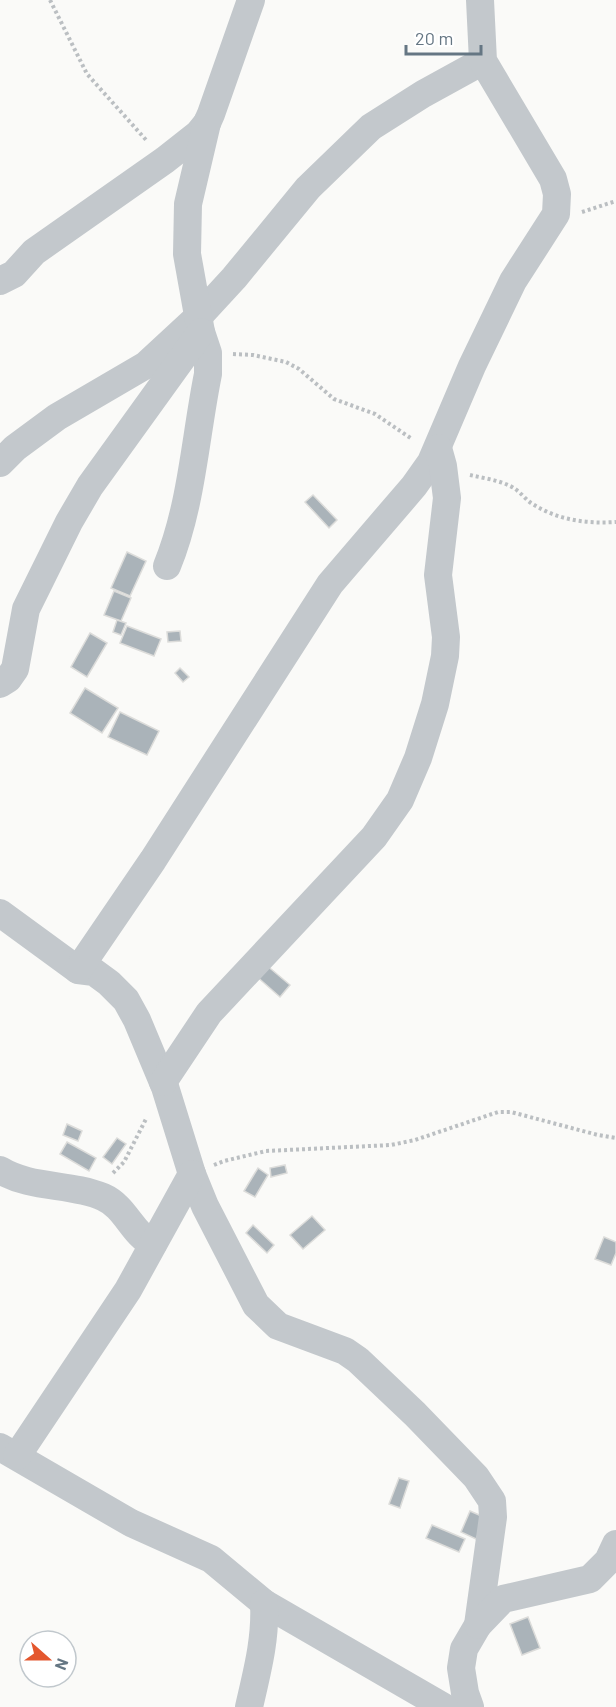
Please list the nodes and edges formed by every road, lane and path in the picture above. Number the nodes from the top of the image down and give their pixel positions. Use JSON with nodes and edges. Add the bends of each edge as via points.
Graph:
{"nodes":[{"id":1,"x":50,"y":0,"type":"edge"},
{"id":2,"x":251,"y":0,"type":"edge"},
{"id":3,"x":480,"y":0,"type":"edge"},
{"id":4,"x":483,"y":61,"type":"junction"},
{"id":5,"x":207,"y":123,"type":"junction"},
{"id":6,"x":165,"y":160,"type":"junction"},
{"id":7,"x":0,"y":281,"type":"edge"},
{"id":8,"x":203,"y":334,"type":"junction"},
{"id":9,"x":439,"y":456,"type":"junction"},
{"id":10,"x":0,"y":463,"type":"edge"},
{"id":11,"x":616,"y":522,"type":"edge"},
{"id":12,"x":167,"y":566,"type":"dead end"},
{"id":13,"x":0,"y":615,"type":"edge"},
{"id":14,"x":19,"y":641,"type":"junction"},
{"id":15,"x":0,"y":684,"type":"edge"},
{"id":16,"x":0,"y":914,"type":"edge"},
{"id":17,"x":78,"y":969,"type":"junction"},
{"id":18,"x":164,"y":1084,"type":"junction"},
{"id":19,"x":616,"y":1138,"type":"edge"},
{"id":20,"x":0,"y":1170,"type":"edge"},
{"id":21,"x":192,"y":1174,"type":"junction"},
{"id":22,"x":89,"y":1192,"type":"junction"},
{"id":23,"x":153,"y":1244,"type":"junction"},
{"id":24,"x":8,"y":1451,"type":"edge"},
{"id":25,"x":616,"y":1544,"type":"edge"},
{"id":26,"x":264,"y":1603,"type":"junction"},
{"id":27,"x":478,"y":1625,"type":"junction"},
{"id":28,"x":249,"y":1707,"type":"edge"},
{"id":29,"x":444,"y":1707,"type":"edge"},
{"id":30,"x":470,"y":1707,"type":"edge"}],
"edges":[{"from":1,"to":6,"type":"path","via":[[87,74]]},
{"from":2,"to":5,"type":"street"},
{"from":3,"to":4,"type":"street"},
{"from":4,"to":8,"type":"street","via":[[371,127],[308,188],[234,279]]},
{"from":4,"to":9,"type":"street","via":[[553,179],[556,214],[513,281],[472,366]]},
{"from":5,"to":6,"type":"street"},
{"from":5,"to":8,"type":"street","via":[[188,204],[187,254]]},
{"from":6,"to":7,"type":"street","via":[[70,225],[34,252],[14,274]]},
{"from":8,"to":9,"type":"path","via":[[300,369],[334,399],[375,414]]},
{"from":8,"to":10,"type":"street","via":[[57,417]]},
{"from":8,"to":12,"type":"street","via":[[208,374],[185,511]]},
{"from":8,"to":14,"type":"street","via":[[134,424],[80,504],[30,596]]},
{"from":9,"to":11,"type":"path","via":[[516,489],[553,515],[581,522]]},
{"from":9,"to":17,"type":"street","via":[[330,584],[153,860]]},
{"from":9,"to":18,"type":"street","via":[[447,498],[438,575],[445,656],[435,704],[400,800],[374,837],[209,1013]]},
{"from":13,"to":14,"type":"street"},
{"from":14,"to":15,"type":"street","via":[[15,669]]},
{"from":16,"to":17,"type":"street"},
{"from":17,"to":18,"type":"street","via":[[94,972],[126,1000]]},
{"from":18,"to":21,"type":"street"},
{"from":18,"to":22,"type":"path","via":[[124,1162]]},
{"from":19,"to":21,"type":"path","via":[[498,1112],[392,1145],[266,1151]]},
{"from":20,"to":22,"type":"street","via":[[28,1181]]},
{"from":21,"to":23,"type":"street"},
{"from":21,"to":27,"type":"street","via":[[252,1298],[263,1312],[278,1326],[345,1351],[358,1360],[488,1492],[493,1517]]},
{"from":22,"to":23,"type":"street","via":[[116,1205],[143,1239]]},
{"from":23,"to":24,"type":"street","via":[[128,1290]]},
{"from":24,"to":26,"type":"street","via":[[131,1523],[211,1559]]},
{"from":25,"to":27,"type":"street","via":[[608,1562],[590,1579],[503,1599]]},
{"from":26,"to":28,"type":"street","via":[[263,1648]]},
{"from":26,"to":29,"type":"street"},
{"from":27,"to":30,"type":"street","via":[[464,1649],[461,1668]]}]}
